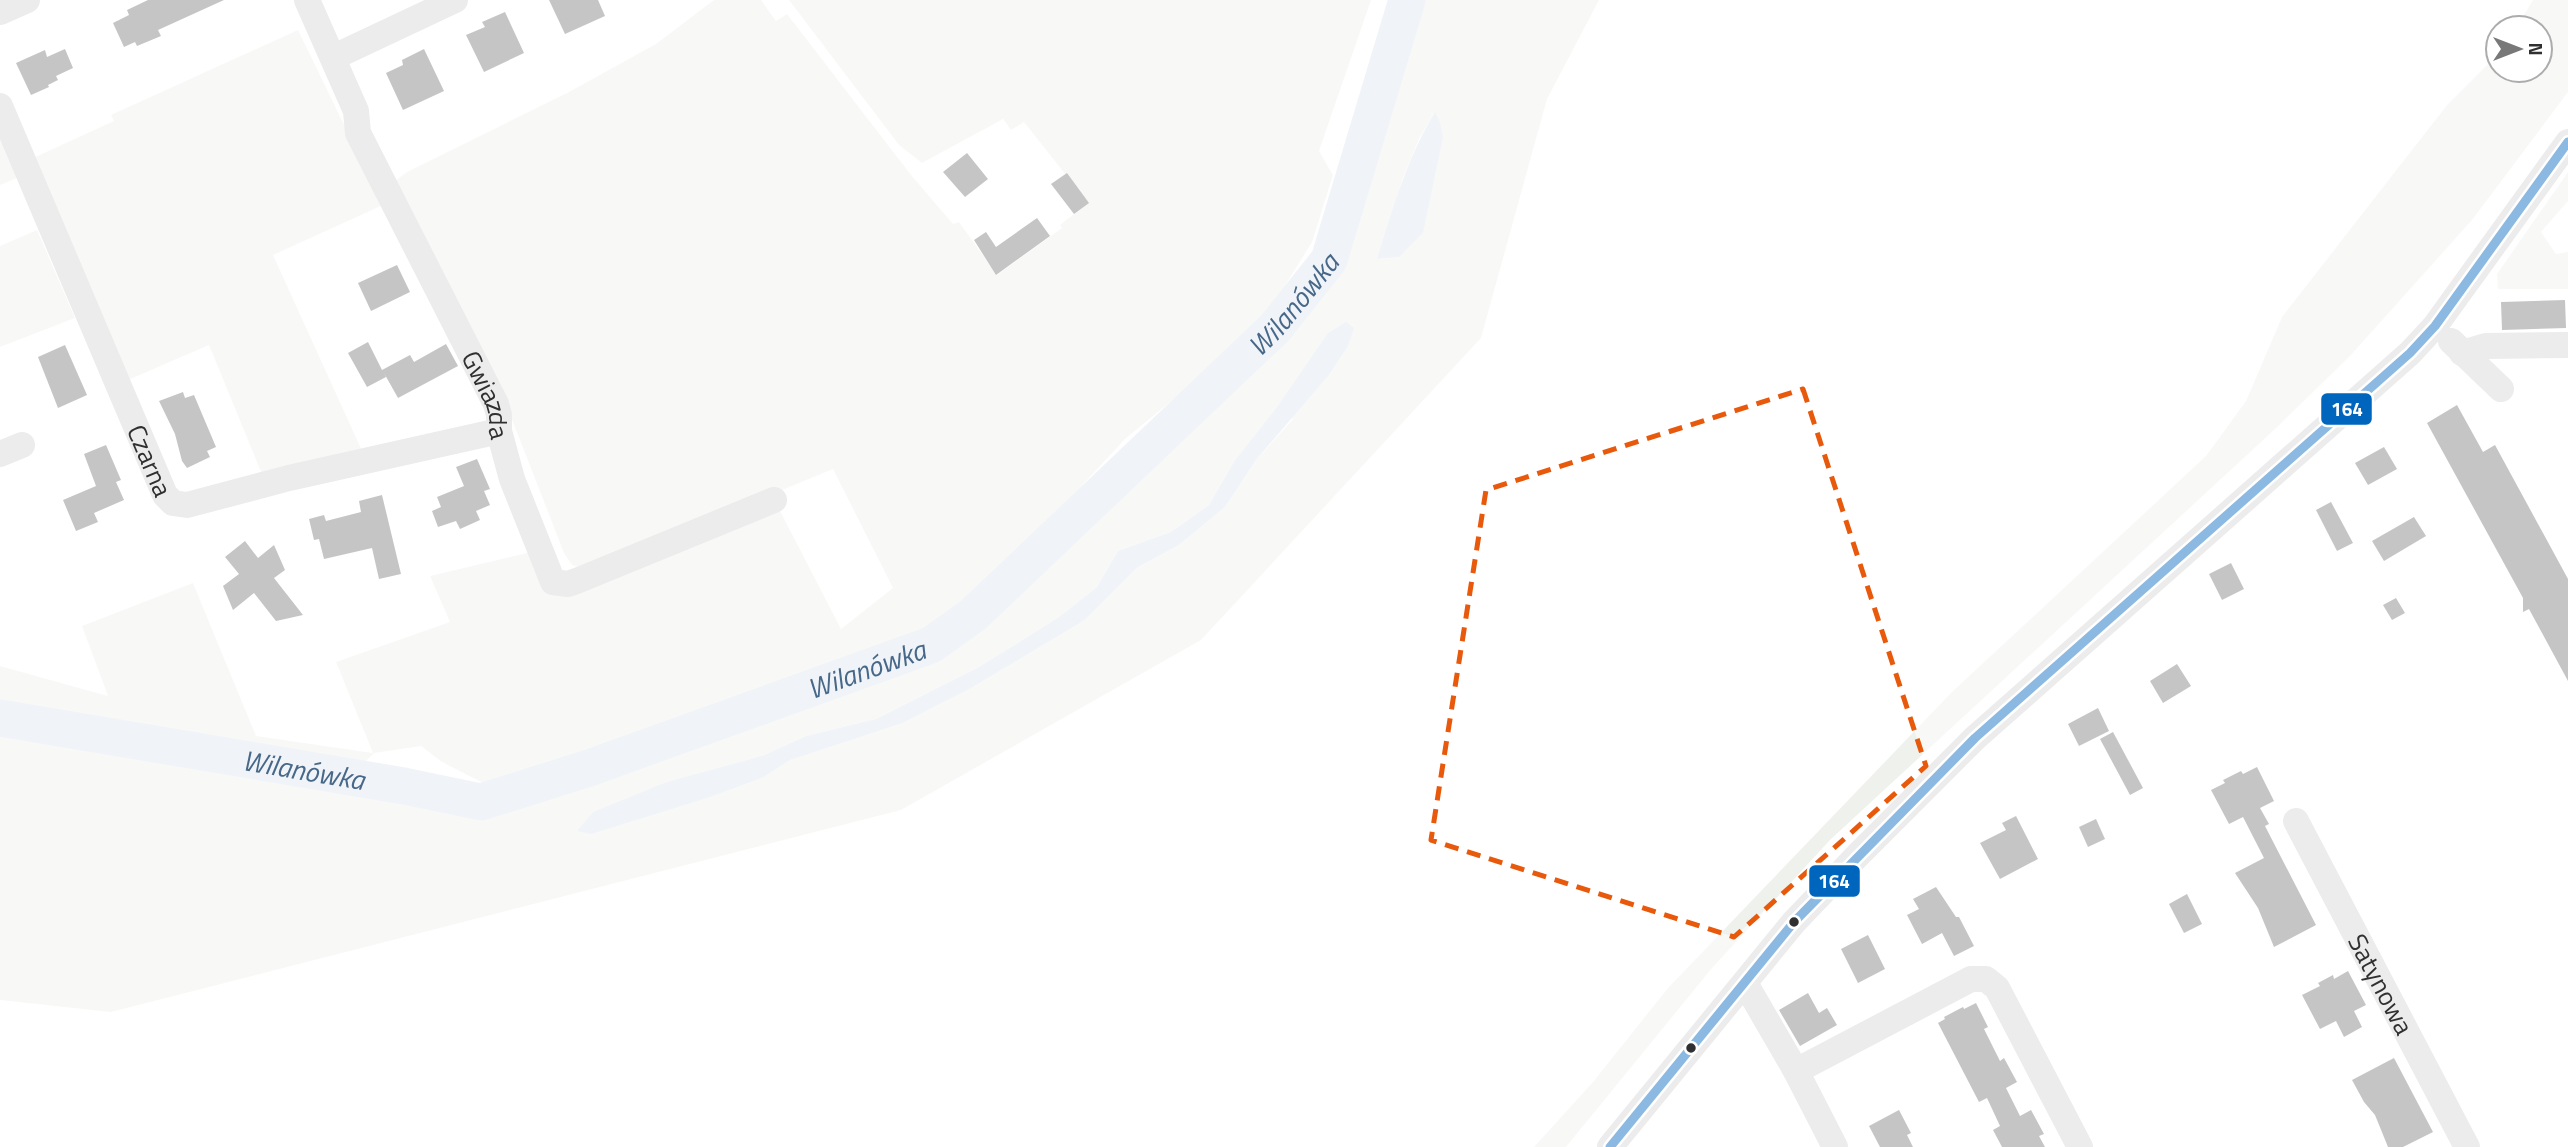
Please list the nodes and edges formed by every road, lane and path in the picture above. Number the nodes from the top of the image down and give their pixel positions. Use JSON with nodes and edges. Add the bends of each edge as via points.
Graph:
{"nodes":[{"id":1,"x":27,"y":0,"type":"edge"},
{"id":2,"x":307,"y":0,"type":"edge"},
{"id":3,"x":455,"y":0,"type":"edge"},
{"id":4,"x":0,"y":12,"type":"edge"},
{"id":5,"x":334,"y":57,"type":"junction"},
{"id":6,"x":0,"y":106,"type":"edge"},
{"id":7,"x":2568,"y":142,"type":"edge"},
{"id":8,"x":2435,"y":326,"type":"junction"},
{"id":9,"x":2568,"y":345,"type":"edge"},
{"id":10,"x":2462,"y":353,"type":"junction"},
{"id":11,"x":2501,"y":389,"type":"dead end"},
{"id":12,"x":499,"y":431,"type":"junction"},
{"id":13,"x":774,"y":500,"type":"dead end"},
{"id":14,"x":2296,"y":821,"type":"dead end"},
{"id":15,"x":1745,"y":983,"type":"junction"},
{"id":16,"x":1796,"y":1071,"type":"junction"},
{"id":17,"x":1610,"y":1147,"type":"edge"},
{"id":18,"x":1835,"y":1147,"type":"edge"},
{"id":19,"x":2080,"y":1147,"type":"edge"},
{"id":20,"x":2467,"y":1147,"type":"edge"}],
"edges":[{"from":1,"to":4,"type":"street"},
{"from":2,"to":5,"type":"street","name":"Gwiazda"},
{"from":3,"to":5,"type":"street"},
{"from":5,"to":12,"type":"street","name":"Gwiazda","via":[[356,111],[358,133],[496,404]]},
{"from":6,"to":12,"type":"street","name":"Czarna","via":[[165,495],[173,503],[187,505]]},
{"from":7,"to":8,"type":"street"},
{"from":8,"to":10,"type":"street"},
{"from":8,"to":15,"type":"street","via":[[1975,738],[1809,906]]},
{"from":9,"to":10,"type":"street","via":[[2486,346]]},
{"from":10,"to":11,"type":"street"},
{"from":12,"to":13,"type":"street","name":"Gwiazda","via":[[512,479],[550,577],[557,584],[579,580]]},
{"from":14,"to":20,"type":"street","name":"Satynowa"},
{"from":15,"to":16,"type":"street"},
{"from":15,"to":17,"type":"street"},
{"from":16,"to":18,"type":"street"},
{"from":16,"to":19,"type":"street","via":[[1971,979],[1986,979],[1997,988]]}]}
